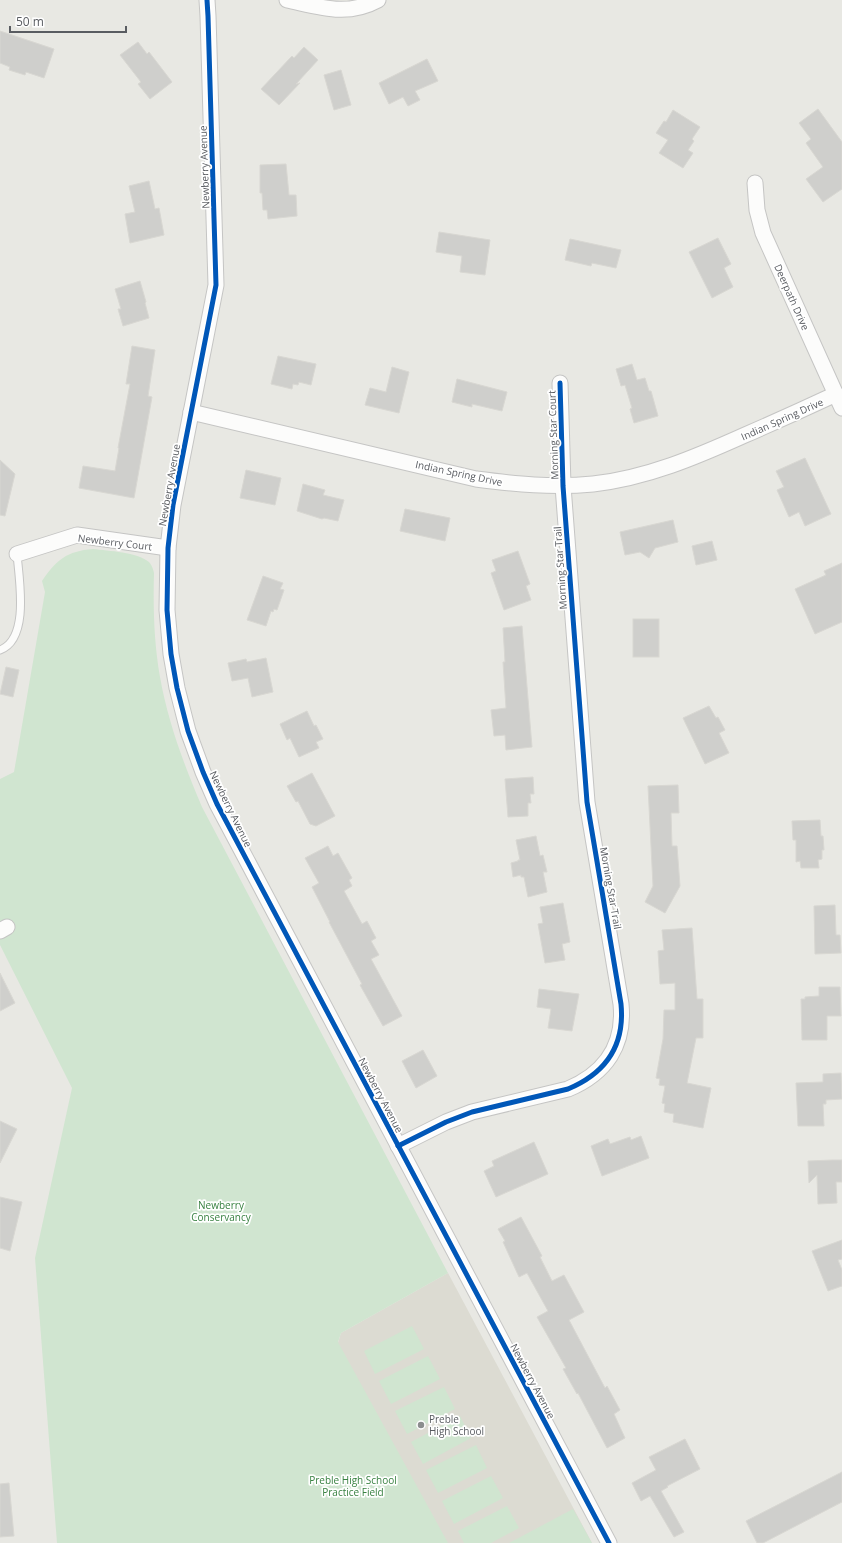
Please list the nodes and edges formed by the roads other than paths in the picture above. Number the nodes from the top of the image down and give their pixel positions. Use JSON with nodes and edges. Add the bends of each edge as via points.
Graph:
{"nodes":[{"id":1,"x":207,"y":0,"type":"edge"},
{"id":2,"x":287,"y":0,"type":"edge"},
{"id":3,"x":378,"y":0,"type":"edge"},
{"id":4,"x":755,"y":182,"type":"dead end"},
{"id":5,"x":560,"y":383,"type":"dead end"},
{"id":6,"x":839,"y":401,"type":"edge"},
{"id":7,"x":192,"y":412,"type":"junction"},
{"id":8,"x":563,"y":486,"type":"junction"},
{"id":9,"x":168,"y":548,"type":"junction"},
{"id":10,"x":17,"y":554,"type":"joint"},
{"id":11,"x":0,"y":650,"type":"edge"},
{"id":12,"x":398,"y":1146,"type":"junction"},
{"id":13,"x":609,"y":1543,"type":"edge"}],
"edges":[{"from":1,"to":7,"type":"street","name":"Newberry Avenue","via":[[216,285]]},
{"from":2,"to":3,"type":"street","via":[[341,10],[368,6]]},
{"from":4,"to":6,"type":"street","name":"Deerpath Drive","via":[[757,210],[763,233]]},
{"from":5,"to":8,"type":"street","name":"Morning Star Court"},
{"from":6,"to":8,"type":"street","name":"Indian Spring Drive","via":[[672,466],[634,477]]},
{"from":7,"to":8,"type":"street","name":"Indian Spring Drive","via":[[476,479]]},
{"from":7,"to":9,"type":"street","name":"Newberry Avenue","via":[[173,505]]},
{"from":8,"to":12,"type":"street","name":"Morning Star Trail","via":[[587,802],[621,1004],[621,1031],[606,1062],[596,1074],[582,1083],[568,1089],[472,1112]]},
{"from":9,"to":10,"type":"street","name":"Newberry Court","via":[[77,535]]},
{"from":9,"to":12,"type":"street","name":"Newberry Avenue","via":[[167,610],[171,654],[188,730],[203,772],[217,804]]},
{"from":10,"to":11,"type":"lane","via":[[21,602],[18,627],[14,640]]},
{"from":12,"to":13,"type":"street","name":"Newberry Avenue"}]}
